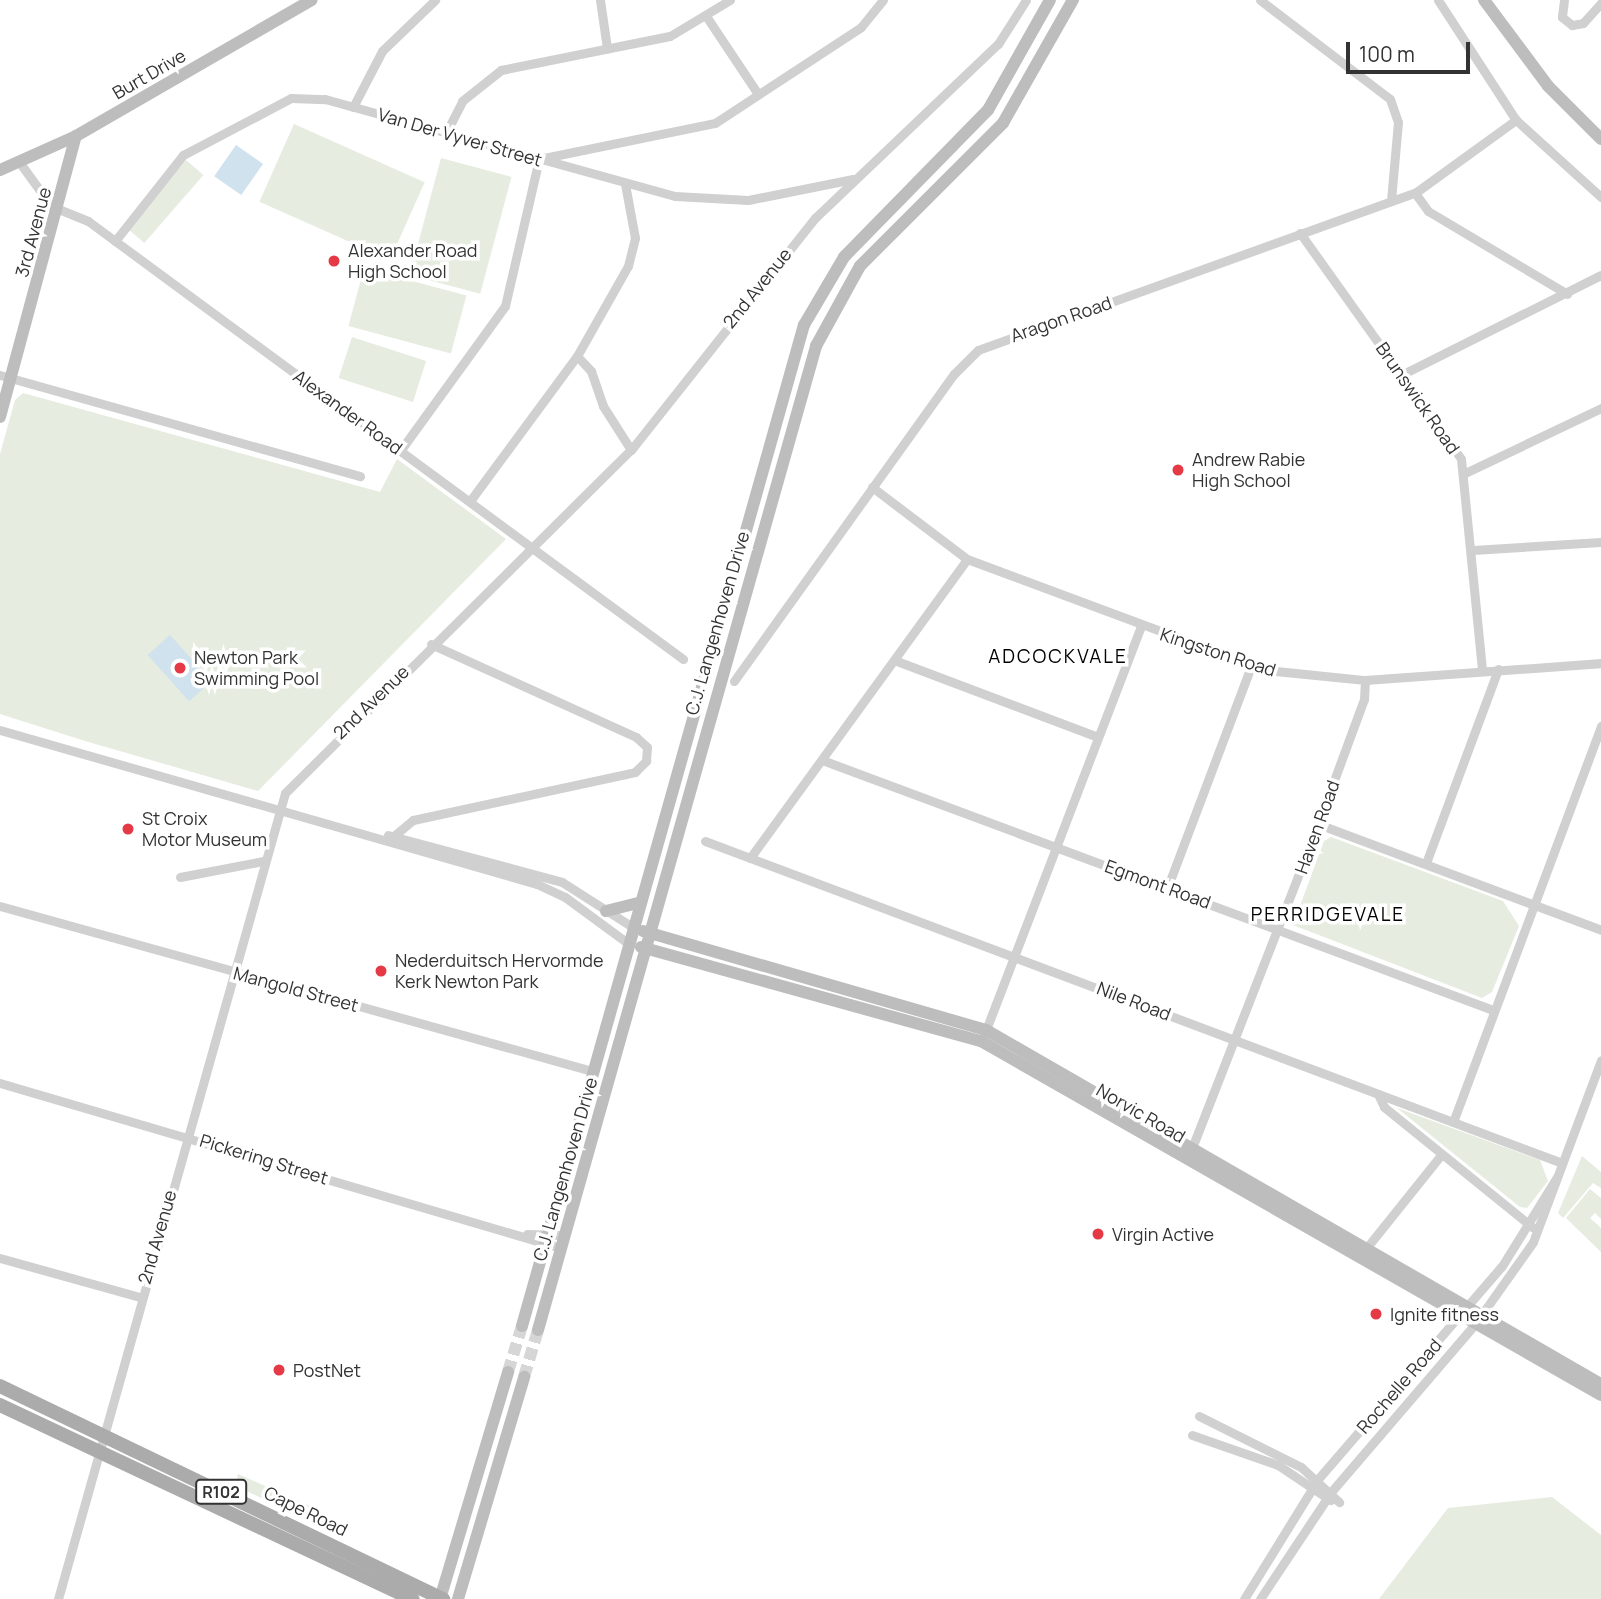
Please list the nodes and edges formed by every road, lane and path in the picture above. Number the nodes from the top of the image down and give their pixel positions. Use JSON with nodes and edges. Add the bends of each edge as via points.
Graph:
{"nodes":[{"id":1,"x":312,"y":0,"type":"edge"},
{"id":2,"x":435,"y":0,"type":"edge"},
{"id":3,"x":600,"y":0,"type":"edge"},
{"id":4,"x":730,"y":0,"type":"edge"},
{"id":5,"x":883,"y":0,"type":"edge"},
{"id":6,"x":1026,"y":0,"type":"edge"},
{"id":7,"x":1050,"y":0,"type":"edge"},
{"id":8,"x":1073,"y":0,"type":"edge"},
{"id":9,"x":1260,"y":0,"type":"edge"},
{"id":10,"x":1438,"y":0,"type":"edge"},
{"id":11,"x":1484,"y":0,"type":"edge"},
{"id":12,"x":1564,"y":0,"type":"edge"},
{"id":13,"x":1601,"y":3,"type":"edge"},
{"id":14,"x":706,"y":16,"type":"junction"},
{"id":15,"x":607,"y":48,"type":"junction"},
{"id":16,"x":758,"y":94,"type":"junction"},
{"id":17,"x":353,"y":107,"type":"junction"},
{"id":18,"x":1516,"y":120,"type":"junction"},
{"id":19,"x":446,"y":133,"type":"junction"},
{"id":20,"x":76,"y":136,"type":"junction"},
{"id":21,"x":1601,"y":139,"type":"edge"},
{"id":22,"x":539,"y":159,"type":"junction"},
{"id":23,"x":20,"y":163,"type":"junction"},
{"id":24,"x":0,"y":170,"type":"edge"},
{"id":25,"x":856,"y":178,"type":"junction"},
{"id":26,"x":625,"y":184,"type":"junction"},
{"id":27,"x":1415,"y":193,"type":"junction"},
{"id":28,"x":1601,"y":197,"type":"edge"},
{"id":29,"x":1391,"y":201,"type":"junction"},
{"id":30,"x":58,"y":209,"type":"junction"},
{"id":31,"x":1300,"y":233,"type":"junction"},
{"id":32,"x":115,"y":241,"type":"junction"},
{"id":33,"x":1601,"y":275,"type":"edge"},
{"id":34,"x":1567,"y":294,"type":"junction"},
{"id":35,"x":577,"y":356,"type":"junction"},
{"id":36,"x":1403,"y":374,"type":"junction"},
{"id":37,"x":5,"y":377,"type":"edge"},
{"id":38,"x":1601,"y":408,"type":"edge"},
{"id":39,"x":0,"y":417,"type":"edge"},
{"id":40,"x":631,"y":450,"type":"junction"},
{"id":41,"x":400,"y":451,"type":"junction"},
{"id":42,"x":1465,"y":473,"type":"junction"},
{"id":43,"x":360,"y":476,"type":"dead end"},
{"id":44,"x":872,"y":487,"type":"junction"},
{"id":45,"x":470,"y":501,"type":"junction"},
{"id":46,"x":1601,"y":542,"type":"edge"},
{"id":47,"x":531,"y":548,"type":"junction"},
{"id":48,"x":1473,"y":550,"type":"junction"},
{"id":49,"x":967,"y":559,"type":"junction"},
{"id":50,"x":1141,"y":626,"type":"junction"},
{"id":51,"x":431,"y":644,"type":"junction"},
{"id":52,"x":683,"y":659,"type":"dead end"},
{"id":53,"x":894,"y":660,"type":"junction"},
{"id":54,"x":1601,"y":663,"type":"edge"},
{"id":55,"x":1251,"y":666,"type":"junction"},
{"id":56,"x":1498,"y":669,"type":"junction"},
{"id":57,"x":1482,"y":670,"type":"junction"},
{"id":58,"x":1365,"y":680,"type":"junction"},
{"id":59,"x":734,"y":681,"type":"dead end"},
{"id":60,"x":1601,"y":726,"type":"edge"},
{"id":61,"x":0,"y":730,"type":"edge"},
{"id":62,"x":1098,"y":737,"type":"junction"},
{"id":63,"x":822,"y":760,"type":"junction"},
{"id":64,"x":279,"y":808,"type":"junction"},
{"id":65,"x":1318,"y":824,"type":"junction"},
{"id":66,"x":390,"y":838,"type":"junction"},
{"id":67,"x":705,"y":841,"type":"dead end"},
{"id":68,"x":1059,"y":847,"type":"junction"},
{"id":69,"x":750,"y":858,"type":"junction"},
{"id":70,"x":263,"y":861,"type":"junction"},
{"id":71,"x":1426,"y":863,"type":"junction"},
{"id":72,"x":180,"y":877,"type":"dead end"},
{"id":73,"x":1168,"y":886,"type":"junction"},
{"id":74,"x":640,"y":902,"type":"junction"},
{"id":75,"x":1534,"y":904,"type":"junction"},
{"id":76,"x":0,"y":906,"type":"edge"},
{"id":77,"x":606,"y":911,"type":"junction"},
{"id":78,"x":634,"y":928,"type":"junction"},
{"id":79,"x":1278,"y":930,"type":"junction"},
{"id":80,"x":1601,"y":930,"type":"edge"},
{"id":81,"x":650,"y":933,"type":"junction"},
{"id":82,"x":629,"y":944,"type":"junction"},
{"id":83,"x":646,"y":948,"type":"junction"},
{"id":84,"x":1017,"y":957,"type":"junction"},
{"id":85,"x":233,"y":972,"type":"junction"},
{"id":86,"x":1493,"y":1010,"type":"junction"},
{"id":87,"x":987,"y":1037,"type":"junction"},
{"id":88,"x":1236,"y":1040,"type":"junction"},
{"id":89,"x":1601,"y":1060,"type":"edge"},
{"id":90,"x":592,"y":1071,"type":"junction"},
{"id":91,"x":0,"y":1083,"type":"edge"},
{"id":92,"x":1378,"y":1094,"type":"junction"},
{"id":93,"x":1453,"y":1122,"type":"junction"},
{"id":94,"x":187,"y":1136,"type":"junction"},
{"id":95,"x":1196,"y":1149,"type":"junction"},
{"id":96,"x":1441,"y":1155,"type":"junction"},
{"id":97,"x":1191,"y":1162,"type":"junction"},
{"id":98,"x":1562,"y":1163,"type":"junction"},
{"id":99,"x":1558,"y":1175,"type":"junction"},
{"id":100,"x":1529,"y":1225,"type":"junction"},
{"id":101,"x":549,"y":1231,"type":"junction"},
{"id":102,"x":1539,"y":1232,"type":"junction"},
{"id":103,"x":527,"y":1234,"type":"junction"},
{"id":104,"x":565,"y":1235,"type":"junction"},
{"id":105,"x":545,"y":1244,"type":"junction"},
{"id":106,"x":1368,"y":1246,"type":"junction"},
{"id":107,"x":561,"y":1248,"type":"junction"},
{"id":108,"x":0,"y":1258,"type":"edge"},
{"id":109,"x":139,"y":1297,"type":"junction"},
{"id":110,"x":1469,"y":1304,"type":"junction"},
{"id":111,"x":1483,"y":1312,"type":"junction"},
{"id":112,"x":1459,"y":1316,"type":"junction"},
{"id":113,"x":1475,"y":1324,"type":"junction"},
{"id":114,"x":522,"y":1326,"type":"tunnel mouth"},
{"id":115,"x":538,"y":1330,"type":"tunnel mouth"},
{"id":116,"x":508,"y":1372,"type":"tunnel mouth"},
{"id":117,"x":524,"y":1377,"type":"tunnel mouth"},
{"id":118,"x":1601,"y":1384,"type":"edge"},
{"id":119,"x":0,"y":1386,"type":"edge"},
{"id":120,"x":1601,"y":1395,"type":"edge"},
{"id":121,"x":0,"y":1405,"type":"edge"},
{"id":122,"x":1199,"y":1416,"type":"dead end"},
{"id":123,"x":100,"y":1434,"type":"junction"},
{"id":124,"x":1192,"y":1435,"type":"dead end"},
{"id":125,"x":97,"y":1450,"type":"junction"},
{"id":126,"x":1316,"y":1483,"type":"junction"},
{"id":127,"x":1329,"y":1495,"type":"junction"},
{"id":128,"x":58,"y":1599,"type":"edge"},
{"id":129,"x":412,"y":1599,"type":"edge"},
{"id":130,"x":441,"y":1599,"type":"edge"},
{"id":131,"x":458,"y":1599,"type":"edge"},
{"id":132,"x":1244,"y":1599,"type":"edge"},
{"id":133,"x":1260,"y":1599,"type":"edge"}],
"edges":[{"from":1,"to":20,"type":"main road","name":"Burt Drive"},
{"from":2,"to":17,"type":"street","via":[[382,51]]},
{"from":3,"to":15,"type":"street"},
{"from":4,"to":14,"type":"street"},
{"from":5,"to":16,"type":"street","via":[[861,27]]},
{"from":6,"to":25,"type":"street","name":"2nd Avenue","via":[[998,44]]},
{"from":7,"to":74,"type":"main road","name":"C.J. Langenhoven Drive","via":[[988,110],[844,257],[804,325]]},
{"from":8,"to":81,"type":"main road","name":"C.J. Langenhoven Drive","via":[[1003,123],[860,266],[828,319],[804,379]]},
{"from":9,"to":29,"type":"street","via":[[1390,99],[1398,122]]},
{"from":10,"to":18,"type":"street"},
{"from":11,"to":21,"type":"main road","via":[[1548,86]]},
{"from":12,"to":13,"type":"street","via":[[1561,25],[1583,23]]},
{"from":14,"to":15,"type":"street","via":[[679,33]]},
{"from":14,"to":16,"type":"street"},
{"from":15,"to":19,"type":"street","via":[[501,70],[461,101]]},
{"from":16,"to":22,"type":"street","via":[[708,125]]},
{"from":17,"to":19,"type":"street","name":"Van Der Vyver Street"},
{"from":17,"to":32,"type":"street","name":"Van Der Vyver Street","via":[[303,97],[250,115],[174,163]]},
{"from":18,"to":27,"type":"street","name":"Aragon Road"},
{"from":18,"to":28,"type":"street"},
{"from":19,"to":22,"type":"street","name":"Van Der Vyver Street"},
{"from":20,"to":23,"type":"main road","name":"Burt Drive"},
{"from":20,"to":30,"type":"main road","name":"3rd Avenue"},
{"from":22,"to":26,"type":"street","name":"Van Der Vyver Street"},
{"from":22,"to":41,"type":"street","via":[[505,306]]},
{"from":23,"to":24,"type":"main road","name":"Burt Drive"},
{"from":23,"to":30,"type":"street","name":"Alexander Road"},
{"from":25,"to":26,"type":"street","name":"Van Der Vyver Street","via":[[748,200],[688,197]]},
{"from":25,"to":40,"type":"street","name":"2nd Avenue","via":[[744,302]]},
{"from":26,"to":35,"type":"street","via":[[635,248]]},
{"from":27,"to":29,"type":"street","name":"Aragon Road"},
{"from":27,"to":34,"type":"street","via":[[1428,211]]},
{"from":29,"to":31,"type":"street","name":"Aragon Road"},
{"from":30,"to":32,"type":"street","name":"Alexander Road","via":[[76,213]]},
{"from":30,"to":37,"type":"main road","name":"3rd Avenue"},
{"from":31,"to":36,"type":"street","name":"Brunswick Road"},
{"from":31,"to":44,"type":"street","name":"Aragon Road","via":[[985,346],[954,374]]},
{"from":32,"to":41,"type":"street","name":"Alexander Road"},
{"from":33,"to":34,"type":"street"},
{"from":34,"to":36,"type":"street"},
{"from":35,"to":40,"type":"street","via":[[592,371],[607,413]]},
{"from":35,"to":45,"type":"street"},
{"from":36,"to":42,"type":"street","name":"Brunswick Road","via":[[1450,438]]},
{"from":37,"to":39,"type":"main road","name":"3rd Avenue"},
{"from":37,"to":43,"type":"street"},
{"from":38,"to":42,"type":"street"},
{"from":40,"to":47,"type":"street","name":"2nd Avenue"},
{"from":41,"to":45,"type":"street","name":"Alexander Road"},
{"from":42,"to":48,"type":"street","name":"Brunswick Road"},
{"from":44,"to":49,"type":"street","name":"Kingston Road"},
{"from":44,"to":59,"type":"street","name":"Aragon Road"},
{"from":45,"to":47,"type":"street","name":"Alexander Road"},
{"from":46,"to":48,"type":"street"},
{"from":47,"to":51,"type":"street","name":"2nd Avenue"},
{"from":47,"to":52,"type":"street","name":"Alexander Road"},
{"from":48,"to":57,"type":"street","name":"Brunswick Road"},
{"from":49,"to":50,"type":"street","name":"Kingston Road"},
{"from":49,"to":53,"type":"street"},
{"from":50,"to":55,"type":"street","name":"Kingston Road"},
{"from":50,"to":62,"type":"street"},
{"from":51,"to":64,"type":"street","name":"2nd Avenue","via":[[297,776]]},
{"from":51,"to":66,"type":"street","via":[[636,737],[647,747],[646,761],[635,772],[413,820]]},
{"from":53,"to":62,"type":"street"},
{"from":53,"to":63,"type":"street"},
{"from":54,"to":56,"type":"street","name":"Kingston Road"},
{"from":55,"to":58,"type":"street","name":"Kingston Road"},
{"from":55,"to":73,"type":"street"},
{"from":56,"to":57,"type":"street","name":"Kingston Road"},
{"from":56,"to":71,"type":"street"},
{"from":57,"to":58,"type":"street","name":"Kingston Road"},
{"from":58,"to":65,"type":"street","name":"Haven Road","via":[[1364,699]]},
{"from":60,"to":75,"type":"street"},
{"from":61,"to":64,"type":"street"},
{"from":62,"to":68,"type":"street"},
{"from":63,"to":68,"type":"street","name":"Egmont Road"},
{"from":63,"to":69,"type":"street"},
{"from":64,"to":66,"type":"street"},
{"from":64,"to":70,"type":"street","name":"2nd Avenue"},
{"from":65,"to":71,"type":"street"},
{"from":65,"to":79,"type":"street","name":"Haven Road"},
{"from":66,"to":77,"type":"street","via":[[555,880]]},
{"from":66,"to":82,"type":"street","via":[[559,893]]},
{"from":67,"to":69,"type":"street","name":"Nile Road"},
{"from":68,"to":73,"type":"street","name":"Egmont Road"},
{"from":68,"to":84,"type":"street"},
{"from":69,"to":84,"type":"street","name":"Nile Road"},
{"from":70,"to":72,"type":"street"},
{"from":70,"to":85,"type":"street","name":"2nd Avenue"},
{"from":71,"to":75,"type":"street"},
{"from":73,"to":79,"type":"street","name":"Egmont Road"},
{"from":74,"to":77,"type":"main road"},
{"from":74,"to":78,"type":"main road","name":"C.J. Langenhoven Drive"},
{"from":75,"to":80,"type":"street"},
{"from":75,"to":86,"type":"street"},
{"from":76,"to":85,"type":"street","name":"Mangold Street"},
{"from":77,"to":78,"type":"street"},
{"from":78,"to":81,"type":"main road","name":"Norvic Road"},
{"from":78,"to":82,"type":"main road","name":"C.J. Langenhoven Drive"},
{"from":79,"to":86,"type":"street","name":"Egmont Road"},
{"from":79,"to":88,"type":"street","name":"Haven Road"},
{"from":81,"to":83,"type":"main road","name":"C.J. Langenhoven Drive"},
{"from":81,"to":87,"type":"main road","name":"Norvic Road"},
{"from":82,"to":83,"type":"main road","name":"Norvic Road"},
{"from":82,"to":90,"type":"main road","name":"C.J. Langenhoven Drive"},
{"from":83,"to":87,"type":"main road","name":"Norvic Road"},
{"from":83,"to":104,"type":"main road","name":"C.J. Langenhoven Drive"},
{"from":84,"to":87,"type":"street"},
{"from":84,"to":88,"type":"street","name":"Nile Road"},
{"from":85,"to":90,"type":"street","name":"Mangold Street"},
{"from":85,"to":94,"type":"street","name":"2nd Avenue"},
{"from":86,"to":93,"type":"street"},
{"from":87,"to":95,"type":"main road","name":"Norvic Road"},
{"from":87,"to":97,"type":"main road","name":"Norvic Road"},
{"from":88,"to":92,"type":"street","name":"Nile Road"},
{"from":88,"to":95,"type":"street","name":"Haven Road"},
{"from":89,"to":98,"type":"street","name":"Rochelle Road"},
{"from":90,"to":101,"type":"main road","name":"C.J. Langenhoven Drive"},
{"from":91,"to":94,"type":"street","name":"Pickering Street"},
{"from":92,"to":93,"type":"street","name":"Nile Road"},
{"from":92,"to":96,"type":"street","via":[[1384,1107]]},
{"from":93,"to":98,"type":"street","name":"Nile Road"},
{"from":94,"to":103,"type":"street","name":"Pickering Street"},
{"from":94,"to":109,"type":"street","name":"2nd Avenue"},
{"from":95,"to":97,"type":"street","name":"Haven Road"},
{"from":95,"to":106,"type":"main road","name":"Norvic Road"},
{"from":96,"to":100,"type":"street"},
{"from":96,"to":106,"type":"street"},
{"from":97,"to":112,"type":"main road","name":"Norvic Road"},
{"from":98,"to":99,"type":"street","name":"Rochelle Road"},
{"from":99,"to":100,"type":"street","name":"Rochelle Road"},
{"from":99,"to":102,"type":"street","name":"Rochelle Road"},
{"from":100,"to":102,"type":"street"},
{"from":100,"to":110,"type":"street","name":"Rochelle Road"},
{"from":101,"to":103,"type":"street","name":"Pickering Street"},
{"from":101,"to":104,"type":"street","name":"Pickering Street"},
{"from":101,"to":105,"type":"main road","name":"C.J. Langenhoven Drive"},
{"from":102,"to":111,"type":"street","name":"Rochelle Road"},
{"from":103,"to":105,"type":"street","name":"Pickering Street"},
{"from":104,"to":107,"type":"main road","name":"C.J. Langenhoven Drive"},
{"from":105,"to":107,"type":"street","name":"Pickering Street"},
{"from":105,"to":114,"type":"main road","name":"C.J. Langenhoven Drive"},
{"from":106,"to":110,"type":"main road","name":"Norvic Road"},
{"from":107,"to":115,"type":"main road","name":"C.J. Langenhoven Drive"},
{"from":108,"to":109,"type":"street"},
{"from":109,"to":123,"type":"street","name":"2nd Avenue"},
{"from":110,"to":111,"type":"main road","name":"Norvic Road"},
{"from":110,"to":112,"type":"street","name":"Rochelle Road"},
{"from":111,"to":113,"type":"street","name":"Rochelle Road"},
{"from":111,"to":118,"type":"main road","name":"Norvic Road"},
{"from":112,"to":113,"type":"main road","name":"Norvic Road"},
{"from":112,"to":126,"type":"street","name":"Rochelle Road"},
{"from":113,"to":120,"type":"main road","name":"Norvic Road"},
{"from":113,"to":127,"type":"street","name":"Rochelle Road"},
{"from":116,"to":130,"type":"main road"},
{"from":117,"to":131,"type":"main road"},
{"from":119,"to":123,"type":"main road","name":"Cape Road","number":"R102"},
{"from":121,"to":125,"type":"main road","name":"Cape Road","number":"R102"},
{"from":122,"to":126,"type":"street"},
{"from":123,"to":125,"type":"street","name":"2nd Avenue"},
{"from":123,"to":130,"type":"main road","name":"Cape Road","number":"R102"},
{"from":124,"to":126,"type":"street"},
{"from":125,"to":128,"type":"street","name":"2nd Avenue"},
{"from":125,"to":129,"type":"main road","name":"Cape Road","number":"R102"},
{"from":126,"to":127,"type":"street"},
{"from":126,"to":132,"type":"street","name":"Rochelle Road"},
{"from":127,"to":133,"type":"street","name":"Rochelle Road"}]}
